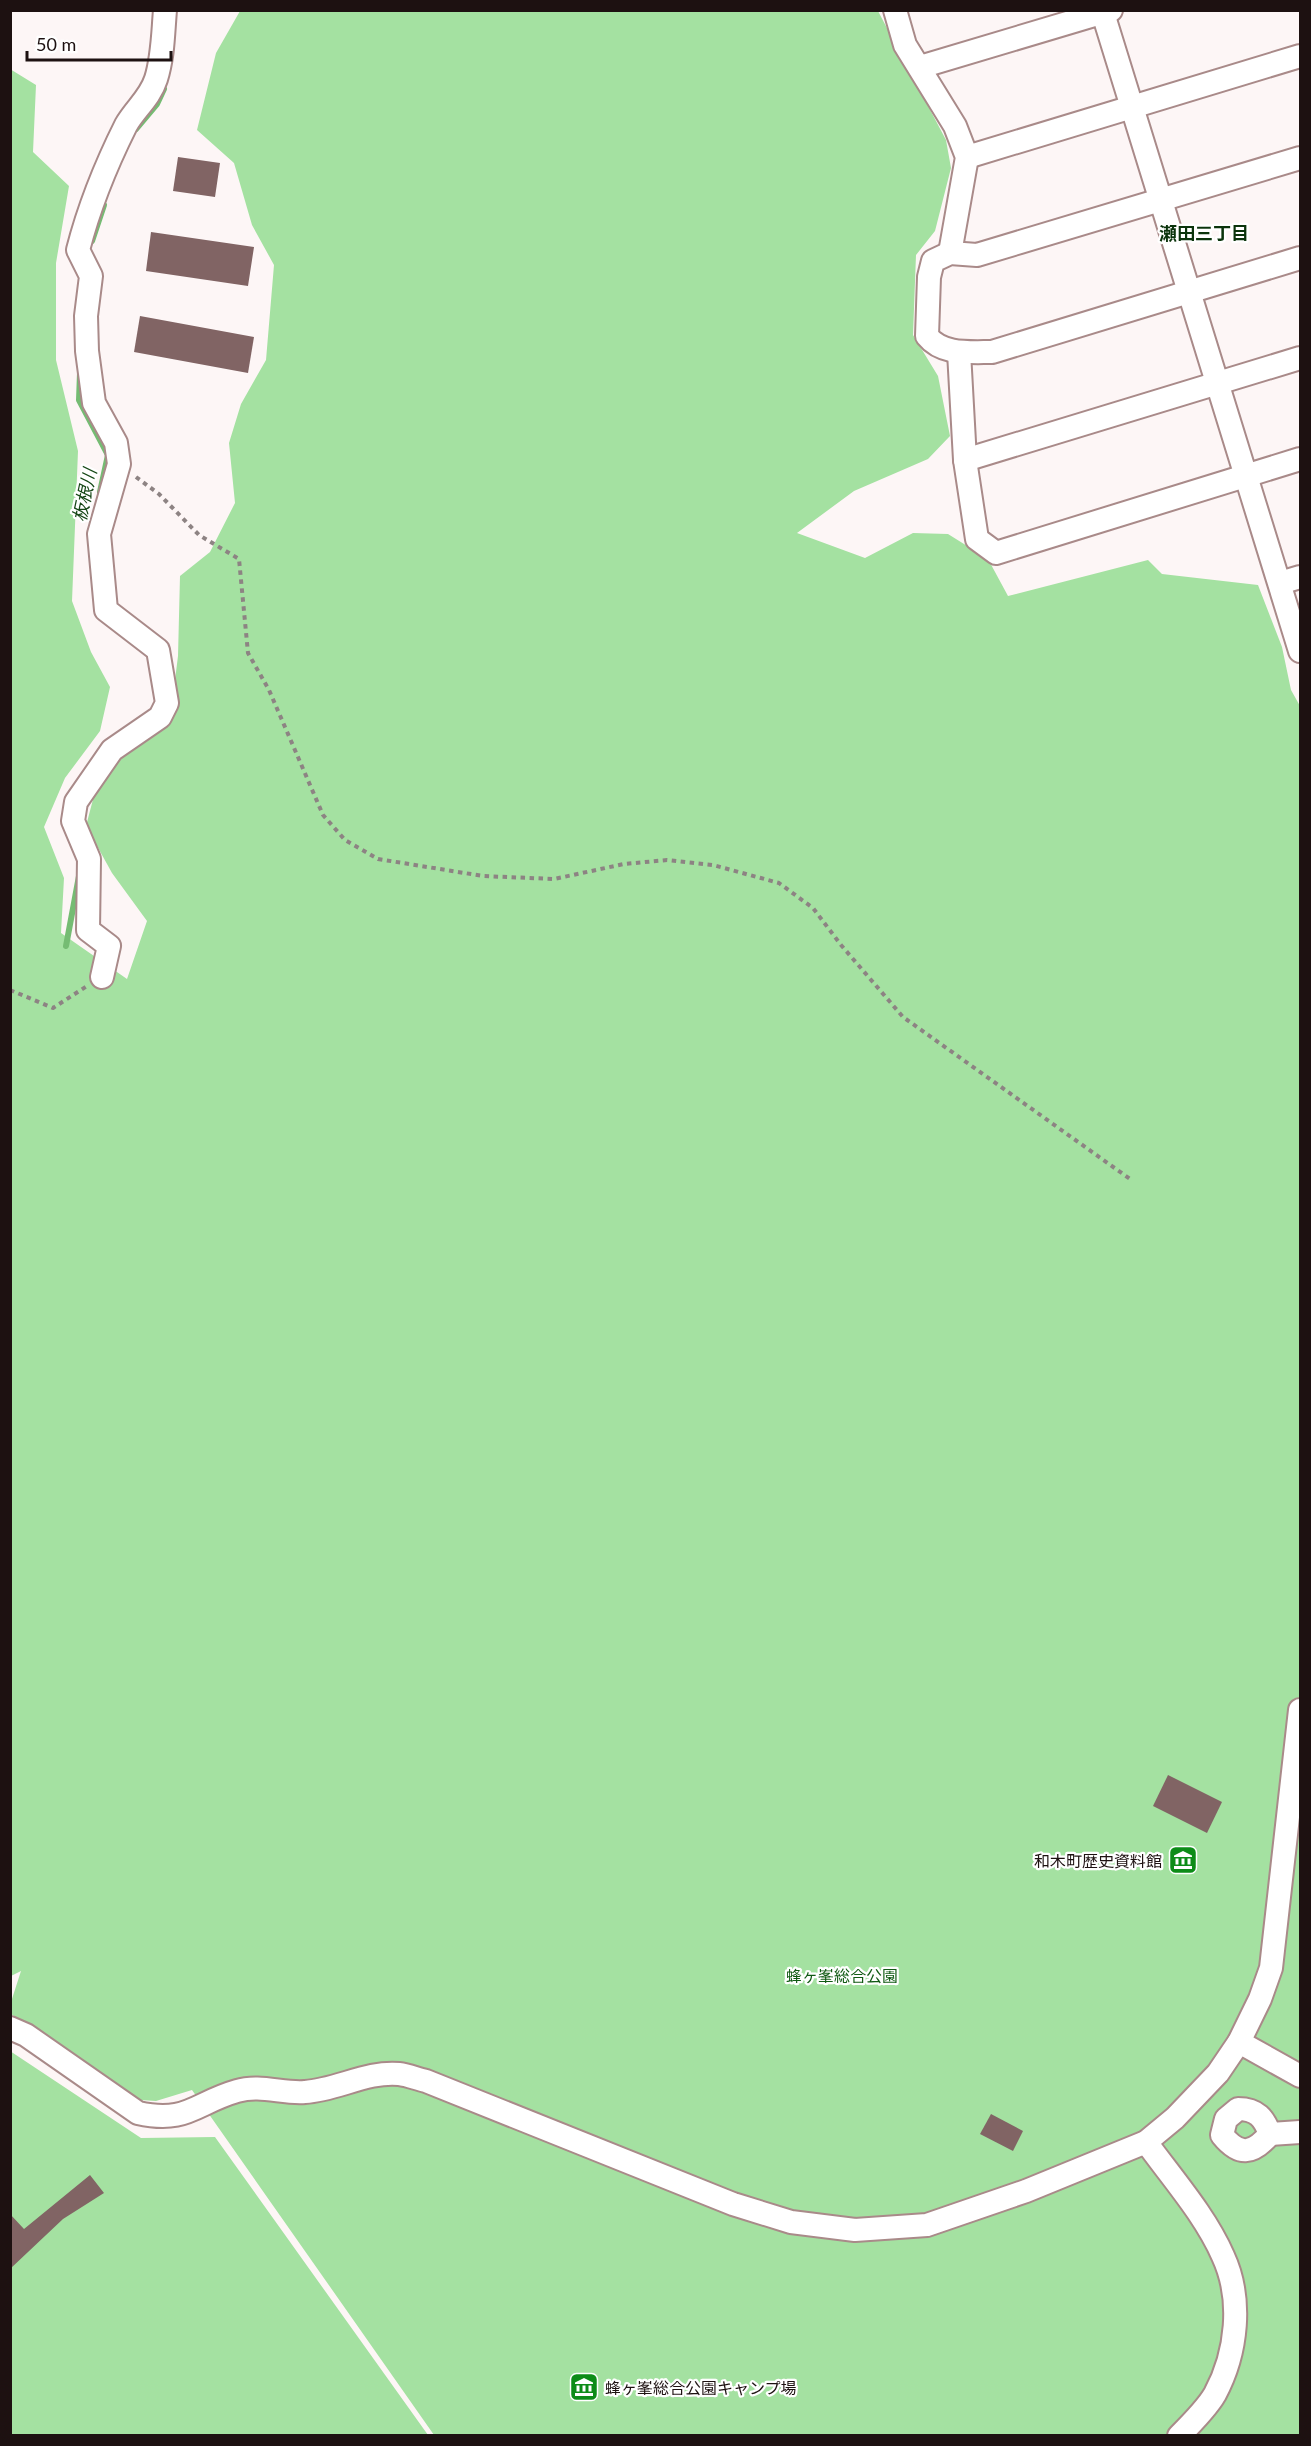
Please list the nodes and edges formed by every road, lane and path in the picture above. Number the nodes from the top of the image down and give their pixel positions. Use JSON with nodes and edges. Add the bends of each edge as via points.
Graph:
{"nodes":[{"id":1,"x":165,"y":10,"type":"edge"},
{"id":2,"x":895,"y":10,"type":"edge"},
{"id":3,"x":1105,"y":11,"type":"edge"},
{"id":4,"x":1300,"y":56,"type":"edge"},
{"id":5,"x":920,"y":67,"type":"junction"},
{"id":6,"x":1132,"y":108,"type":"junction"},
{"id":7,"x":967,"y":157,"type":"junction"},
{"id":8,"x":1300,"y":158,"type":"edge"},
{"id":9,"x":1160,"y":200,"type":"junction"},
{"id":10,"x":950,"y":253,"type":"junction"},
{"id":11,"x":1300,"y":258,"type":"edge"},
{"id":12,"x":1190,"y":292,"type":"junction"},
{"id":13,"x":959,"y":352,"type":"junction"},
{"id":14,"x":1300,"y":358,"type":"edge"},
{"id":15,"x":1218,"y":385,"type":"junction"},
{"id":16,"x":1300,"y":459,"type":"edge"},
{"id":17,"x":965,"y":460,"type":"junction"},
{"id":18,"x":119,"y":464,"type":"junction"},
{"id":19,"x":1246,"y":476,"type":"junction"},
{"id":20,"x":1290,"y":580,"type":"edge"},
{"id":21,"x":1300,"y":651,"type":"edge"},
{"id":22,"x":102,"y":977,"type":"joint"},
{"id":23,"x":10,"y":990,"type":"edge"},
{"id":24,"x":1130,"y":1179,"type":"dead end"},
{"id":25,"x":1300,"y":1710,"type":"edge"},
{"id":26,"x":10,"y":2028,"type":"edge"},
{"id":27,"x":1239,"y":2042,"type":"junction"},
{"id":28,"x":1300,"y":2076,"type":"edge"},
{"id":29,"x":1300,"y":2132,"type":"edge"},
{"id":30,"x":1270,"y":2134,"type":"dead end"},
{"id":31,"x":1146,"y":2142,"type":"junction"},
{"id":32,"x":1179,"y":2436,"type":"edge"}],
"edges":[{"from":1,"to":18,"type":"street","via":[[156,80],[121,136],[87,217],[78,250],[91,276],[86,316],[94,403],[116,443]]},
{"from":2,"to":5,"type":"street","via":[[905,45]]},
{"from":3,"to":5,"type":"street"},
{"from":3,"to":6,"type":"street"},
{"from":4,"to":6,"type":"street"},
{"from":5,"to":7,"type":"street","via":[[955,126]]},
{"from":6,"to":7,"type":"street"},
{"from":6,"to":9,"type":"street"},
{"from":7,"to":10,"type":"street"},
{"from":8,"to":9,"type":"street"},
{"from":9,"to":10,"type":"street","via":[[977,255]]},
{"from":9,"to":12,"type":"street"},
{"from":10,"to":13,"type":"street","via":[[933,261],[927,336],[934,345]]},
{"from":11,"to":12,"type":"street"},
{"from":12,"to":13,"type":"street","via":[[992,352]]},
{"from":12,"to":15,"type":"street"},
{"from":13,"to":17,"type":"street"},
{"from":14,"to":15,"type":"street"},
{"from":15,"to":17,"type":"street"},
{"from":15,"to":19,"type":"street"},
{"from":16,"to":19,"type":"street"},
{"from":17,"to":19,"type":"street","via":[[977,539],[996,553]]},
{"from":18,"to":22,"type":"street","via":[[99,534],[106,610],[158,650],[166,703],[160,717],[112,750],[76,802],[73,821],[89,860],[88,930],[109,946]]},
{"from":18,"to":24,"type":"path","via":[[159,494],[199,535],[238,559],[248,653],[269,690],[323,815],[345,840],[378,859],[483,876],[554,879],[624,864],[667,860],[713,865],[780,883],[813,908],[903,1017]]},
{"from":19,"to":20,"type":"street"},
{"from":20,"to":21,"type":"street"},
{"from":22,"to":23,"type":"path","via":[[53,1008]]},
{"from":25,"to":27,"type":"street","via":[[1271,1968]]},
{"from":26,"to":31,"type":"street","via":[[26,2035],[138,2113],[158,2117],[183,2114],[238,2090],[304,2093],[383,2074],[400,2074],[733,2204],[791,2222],[855,2230],[927,2225],[1026,2191]]},
{"from":27,"to":28,"type":"street"},
{"from":27,"to":31,"type":"street","via":[[1218,2073]]},
{"from":29,"to":30,"type":"street"},
{"from":31,"to":32,"type":"street","via":[[1224,2257],[1236,2300],[1232,2351],[1215,2395]]}]}
